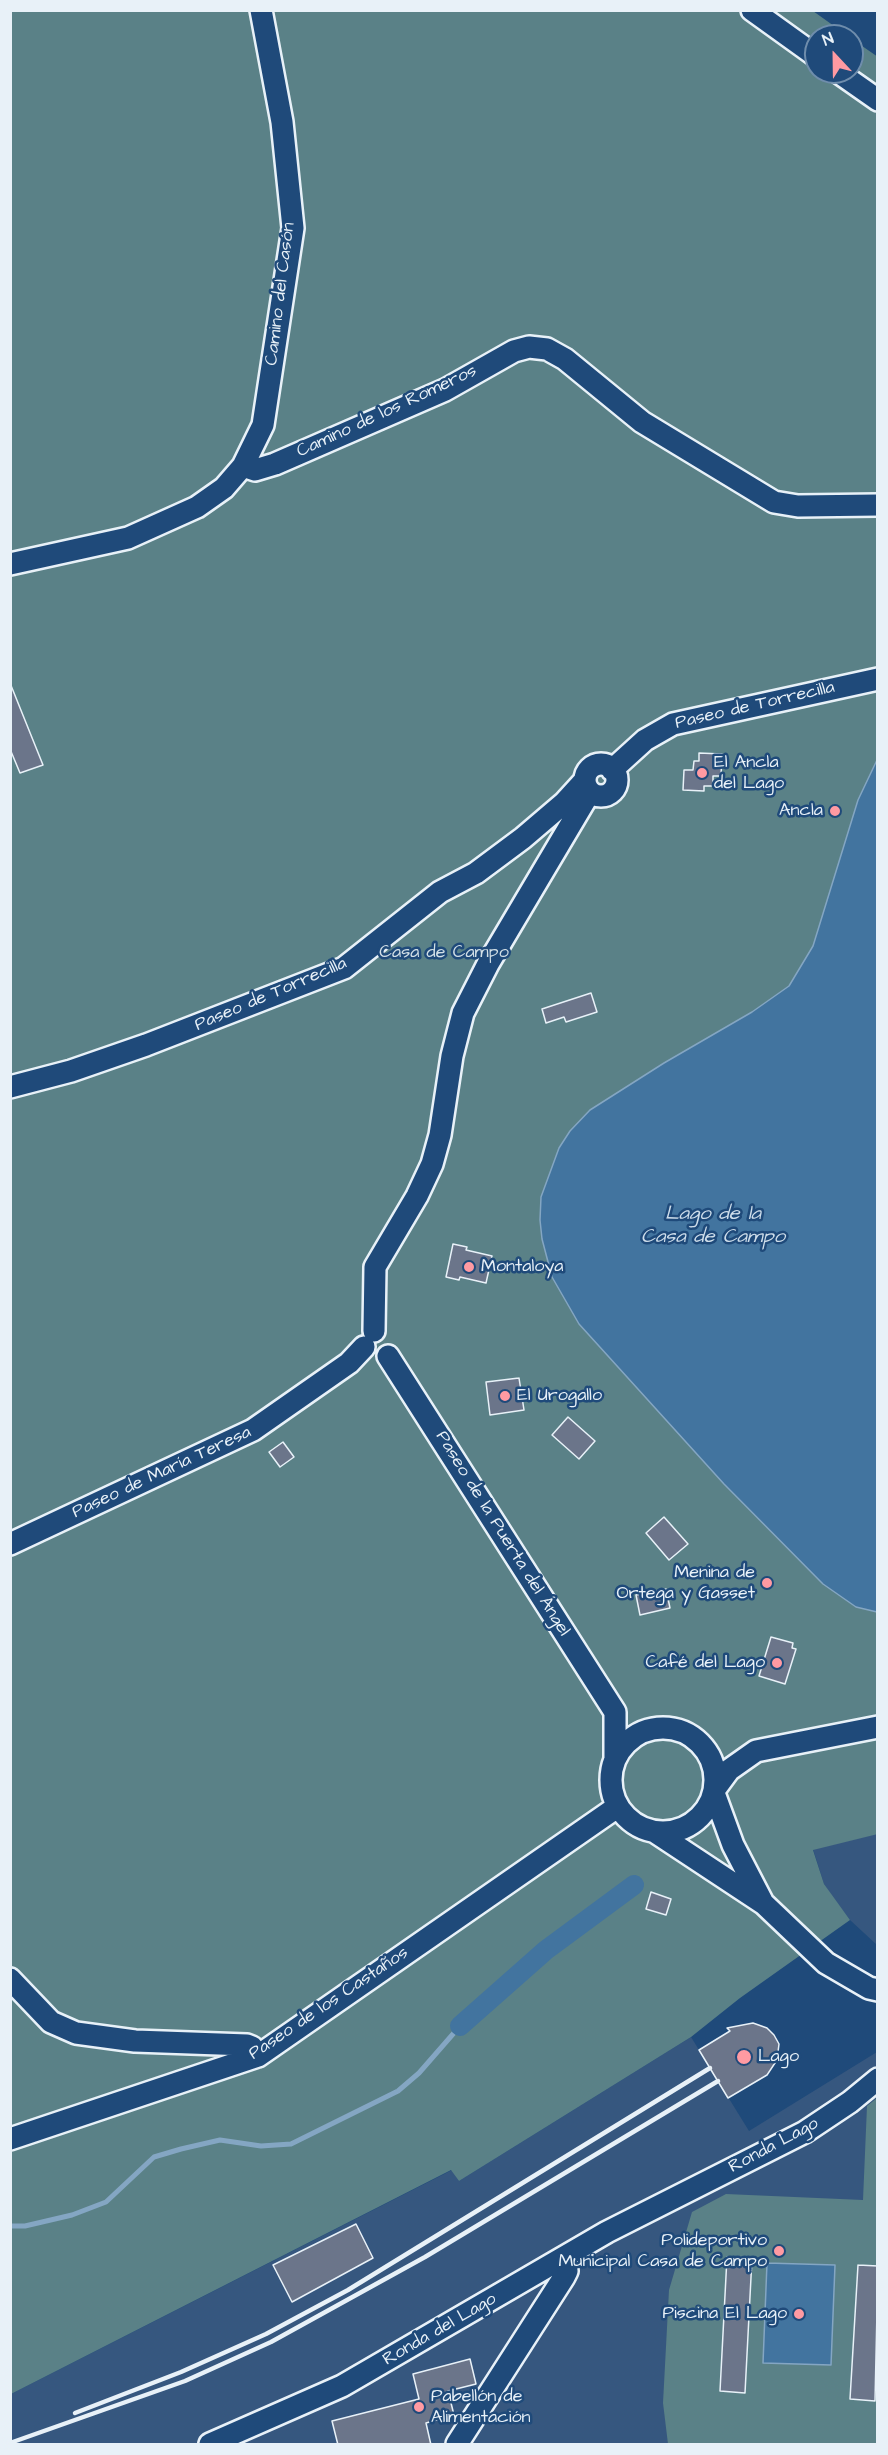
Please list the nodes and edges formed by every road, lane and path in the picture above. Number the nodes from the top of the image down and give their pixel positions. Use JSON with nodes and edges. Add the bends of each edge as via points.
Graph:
{"nodes":[{"id":1,"x":261,"y":10,"type":"edge"},
{"id":2,"x":752,"y":10,"type":"edge"},
{"id":3,"x":804,"y":47,"type":"edge"},
{"id":4,"x":855,"y":84,"type":"edge"},
{"id":5,"x":878,"y":100,"type":"edge"},
{"id":6,"x":243,"y":466,"type":"junction"},
{"id":7,"x":878,"y":505,"type":"edge"},
{"id":8,"x":10,"y":564,"type":"edge"},
{"id":9,"x":878,"y":679,"type":"edge"},
{"id":10,"x":588,"y":786,"type":"junction"},
{"id":11,"x":10,"y":1087,"type":"edge"},
{"id":12,"x":369,"y":1339,"type":"junction"},
{"id":13,"x":10,"y":1544,"type":"edge"},
{"id":14,"x":615,"y":1712,"type":"junction"},
{"id":15,"x":878,"y":1727,"type":"edge"},
{"id":16,"x":661,"y":1728,"type":"junction"},
{"id":17,"x":615,"y":1757,"type":"junction"},
{"id":18,"x":714,"y":1791,"type":"junction"},
{"id":19,"x":617,"y":1807,"type":"junction"},
{"id":20,"x":655,"y":1832,"type":"junction"},
{"id":21,"x":764,"y":1904,"type":"junction"},
{"id":22,"x":10,"y":1979,"type":"edge"},
{"id":23,"x":878,"y":1990,"type":"edge"},
{"id":24,"x":258,"y":2056,"type":"junction"},
{"id":25,"x":878,"y":2079,"type":"edge"},
{"id":26,"x":10,"y":2139,"type":"edge"},
{"id":27,"x":663,"y":2202,"type":"joint"},
{"id":28,"x":562,"y":2260,"type":"junction"},
{"id":29,"x":210,"y":2445,"type":"edge"},
{"id":30,"x":457,"y":2445,"type":"edge"}],
"edges":[{"from":1,"to":6,"type":"street","name":"Camino del Casón","via":[[282,122],[293,228],[263,426]]},
{"from":2,"to":3,"type":"street"},
{"from":4,"to":5,"type":"street"},
{"from":6,"to":7,"type":"street","name":"Camino de los Romeros","via":[[255,470],[275,464],[445,390],[514,351],[529,347],[547,349],[565,359],[642,422],[774,502],[798,506]]},
{"from":6,"to":8,"type":"street","name":"Camino del Casón","via":[[205,502],[128,538]]},
{"from":9,"to":10,"type":"street","name":"Paseo de Torrecilla","via":[[673,724],[645,740],[612,770],[604,765],[588,771]]},
{"from":10,"to":11,"type":"street","name":"Paseo de Torrecilla","via":[[476,873],[440,892],[344,968],[146,1045]]},
{"from":10,"to":12,"type":"street","via":[[463,1013],[432,1164],[375,1267]]},
{"from":12,"to":13,"type":"street","name":"Paseo de María Teresa","via":[[349,1364],[253,1430]]},
{"from":12,"to":14,"type":"street","name":"Paseo de la Puerta del Ángel","via":[[372,1358],[387,1356]]},
{"from":14,"to":16,"type":"street"},
{"from":14,"to":17,"type":"street"},
{"from":15,"to":18,"type":"street","via":[[756,1751],[729,1770]]},
{"from":16,"to":17,"type":"street","via":[[634,1736]]},
{"from":16,"to":18,"type":"street","via":[[682,1731],[701,1744],[713,1764]]},
{"from":17,"to":19,"type":"street","via":[[610,1781]]},
{"from":18,"to":20,"type":"street","via":[[705,1812],[689,1826]]},
{"from":18,"to":21,"type":"street","via":[[733,1845]]},
{"from":19,"to":20,"type":"street","via":[[635,1825]]},
{"from":19,"to":24,"type":"street","name":"Paseo de los Castaños"},
{"from":20,"to":21,"type":"street"},
{"from":21,"to":23,"type":"street","via":[[826,1963]]},
{"from":22,"to":24,"type":"street","via":[[51,2022],[76,2033],[135,2041],[247,2045]]},
{"from":24,"to":26,"type":"street","name":"Paseo de los Castaños"},
{"from":25,"to":27,"type":"street","name":"Ronda Lago","via":[[805,2132]]},
{"from":27,"to":28,"type":"street","name":"Ronda del Lago"},
{"from":28,"to":29,"type":"street","name":"Ronda del Lago","via":[[342,2386]]},
{"from":28,"to":30,"type":"street","via":[[567,2271],[564,2277]]}]}
